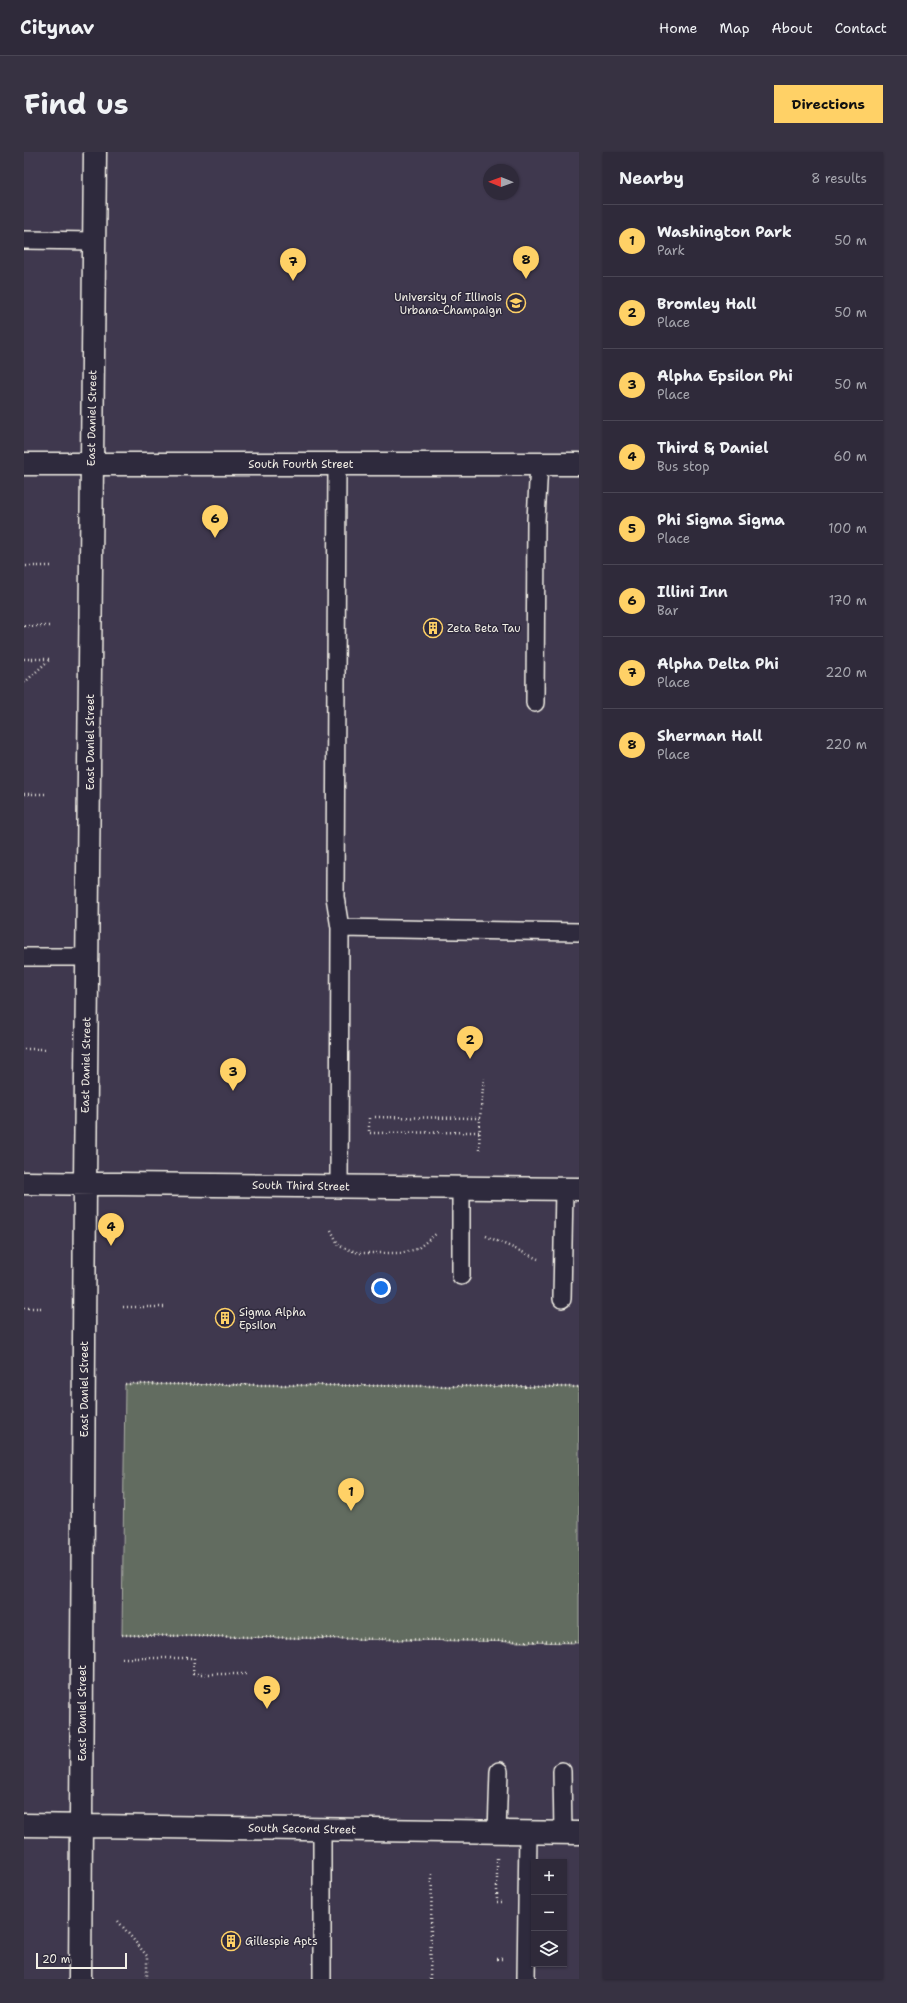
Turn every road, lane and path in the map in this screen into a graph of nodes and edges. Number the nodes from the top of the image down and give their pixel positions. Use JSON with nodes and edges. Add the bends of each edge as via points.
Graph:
{"nodes":[{"id":1,"x":95,"y":152,"type":"edge"},
{"id":2,"x":24,"y":240,"type":"edge"},
{"id":3,"x":94,"y":241,"type":"junction"},
{"id":4,"x":91,"y":463,"type":"junction"},
{"id":5,"x":24,"y":464,"type":"edge"},
{"id":6,"x":337,"y":464,"type":"junction"},
{"id":7,"x":539,"y":464,"type":"junction"},
{"id":8,"x":579,"y":464,"type":"edge"},
{"id":9,"x":26,"y":566,"type":"dead end"},
{"id":10,"x":51,"y":566,"type":"dead end"},
{"id":11,"x":24,"y":626,"type":"edge"},
{"id":12,"x":51,"y":626,"type":"dead end"},
{"id":13,"x":24,"y":659,"type":"edge"},
{"id":14,"x":24,"y":683,"type":"edge"},
{"id":15,"x":535,"y":703,"type":"dead end"},
{"id":16,"x":24,"y":794,"type":"edge"},
{"id":17,"x":48,"y":794,"type":"dead end"},
{"id":18,"x":340,"y":928,"type":"junction"},
{"id":19,"x":579,"y":932,"type":"edge"},
{"id":20,"x":24,"y":957,"type":"edge"},
{"id":21,"x":88,"y":957,"type":"junction"},
{"id":22,"x":24,"y":1049,"type":"edge"},
{"id":23,"x":45,"y":1049,"type":"dead end"},
{"id":24,"x":484,"y":1078,"type":"dead end"},
{"id":25,"x":480,"y":1118,"type":"junction"},
{"id":26,"x":479,"y":1132,"type":"junction"},
{"id":27,"x":479,"y":1150,"type":"dead end"},
{"id":28,"x":24,"y":1183,"type":"edge"},
{"id":29,"x":85,"y":1183,"type":"junction"},
{"id":30,"x":339,"y":1186,"type":"junction"},
{"id":31,"x":461,"y":1188,"type":"junction"},
{"id":32,"x":572,"y":1189,"type":"edge"},
{"id":33,"x":331,"y":1230,"type":"dead end"},
{"id":34,"x":439,"y":1231,"type":"dead end"},
{"id":35,"x":483,"y":1235,"type":"dead end"},
{"id":36,"x":544,"y":1262,"type":"dead end"},
{"id":37,"x":461,"y":1276,"type":"dead end"},
{"id":38,"x":562,"y":1299,"type":"dead end"},
{"id":39,"x":123,"y":1307,"type":"dead end"},
{"id":40,"x":165,"y":1307,"type":"dead end"},
{"id":41,"x":24,"y":1308,"type":"edge"},
{"id":42,"x":43,"y":1308,"type":"dead end"},
{"id":43,"x":125,"y":1384,"type":"dead end"},
{"id":44,"x":579,"y":1387,"type":"edge"},
{"id":45,"x":122,"y":1635,"type":"dead end"},
{"id":46,"x":579,"y":1642,"type":"edge"},
{"id":47,"x":122,"y":1658,"type":"dead end"},
{"id":48,"x":247,"y":1674,"type":"dead end"},
{"id":49,"x":499,"y":1771,"type":"dead end"},
{"id":50,"x":562,"y":1771,"type":"dead end"},
{"id":51,"x":24,"y":1825,"type":"edge"},
{"id":52,"x":81,"y":1825,"type":"junction"},
{"id":53,"x":322,"y":1830,"type":"junction"},
{"id":54,"x":497,"y":1832,"type":"junction"},
{"id":55,"x":528,"y":1833,"type":"junction"},
{"id":56,"x":571,"y":1833,"type":"edge"},
{"id":57,"x":432,"y":1874,"type":"dead end"},
{"id":58,"x":118,"y":1921,"type":"dead end"},
{"id":59,"x":80,"y":1979,"type":"edge"},
{"id":60,"x":147,"y":1979,"type":"edge"},
{"id":61,"x":322,"y":1979,"type":"edge"},
{"id":62,"x":430,"y":1979,"type":"edge"},
{"id":63,"x":526,"y":1979,"type":"edge"}],
"edges":[{"from":1,"to":3,"type":"street","name":"East Daniel Street"},
{"from":2,"to":3,"type":"lane"},
{"from":3,"to":4,"type":"street","name":"East Daniel Street"},
{"from":4,"to":5,"type":"street","name":"South Fourth Street"},
{"from":4,"to":6,"type":"street","name":"South Fourth Street"},
{"from":4,"to":21,"type":"street","name":"East Daniel Street"},
{"from":6,"to":7,"type":"street","name":"South Fourth Street"},
{"from":6,"to":18,"type":"lane","via":[[335,897]]},
{"from":7,"to":8,"type":"street","name":"South Fourth Street"},
{"from":7,"to":15,"type":"lane","via":[[536,520]]},
{"from":9,"to":10,"type":"path"},
{"from":11,"to":12,"type":"path"},
{"from":13,"to":14,"type":"path","via":[[50,659]]},
{"from":16,"to":17,"type":"path"},
{"from":18,"to":19,"type":"lane"},
{"from":18,"to":30,"type":"lane"},
{"from":20,"to":21,"type":"lane"},
{"from":21,"to":29,"type":"street","name":"East Daniel Street"},
{"from":22,"to":23,"type":"path"},
{"from":24,"to":25,"type":"path"},
{"from":25,"to":26,"type":"path"},
{"from":25,"to":26,"type":"path","via":[[369,1117],[369,1133]]},
{"from":26,"to":27,"type":"path"},
{"from":28,"to":29,"type":"street","name":"South Third Street"},
{"from":29,"to":30,"type":"street","name":"South Third Street"},
{"from":29,"to":52,"type":"street","name":"East Daniel Street"},
{"from":30,"to":31,"type":"street","name":"South Third Street"},
{"from":31,"to":32,"type":"street","name":"South Third Street"},
{"from":31,"to":37,"type":"lane"},
{"from":32,"to":38,"type":"lane"},
{"from":33,"to":34,"type":"path","via":[[339,1246],[359,1253],[401,1253],[417,1249]]},
{"from":35,"to":36,"type":"path"},
{"from":39,"to":40,"type":"path"},
{"from":41,"to":42,"type":"path"},
{"from":43,"to":44,"type":"path"},
{"from":45,"to":46,"type":"path"},
{"from":47,"to":48,"type":"path","via":[[194,1658],[193,1674]]},
{"from":49,"to":54,"type":"lane"},
{"from":50,"to":56,"type":"lane"},
{"from":51,"to":52,"type":"street","name":"South Second Street"},
{"from":52,"to":53,"type":"street","name":"South Second Street"},
{"from":52,"to":59,"type":"street","name":"East Daniel Street"},
{"from":53,"to":54,"type":"street","name":"South Second Street"},
{"from":53,"to":61,"type":"lane"},
{"from":54,"to":55,"type":"street","name":"South Second Street"},
{"from":55,"to":56,"type":"street","name":"South Second Street"},
{"from":55,"to":63,"type":"lane"},
{"from":57,"to":62,"type":"path"},
{"from":58,"to":60,"type":"path","via":[[147,1956]]}]}
